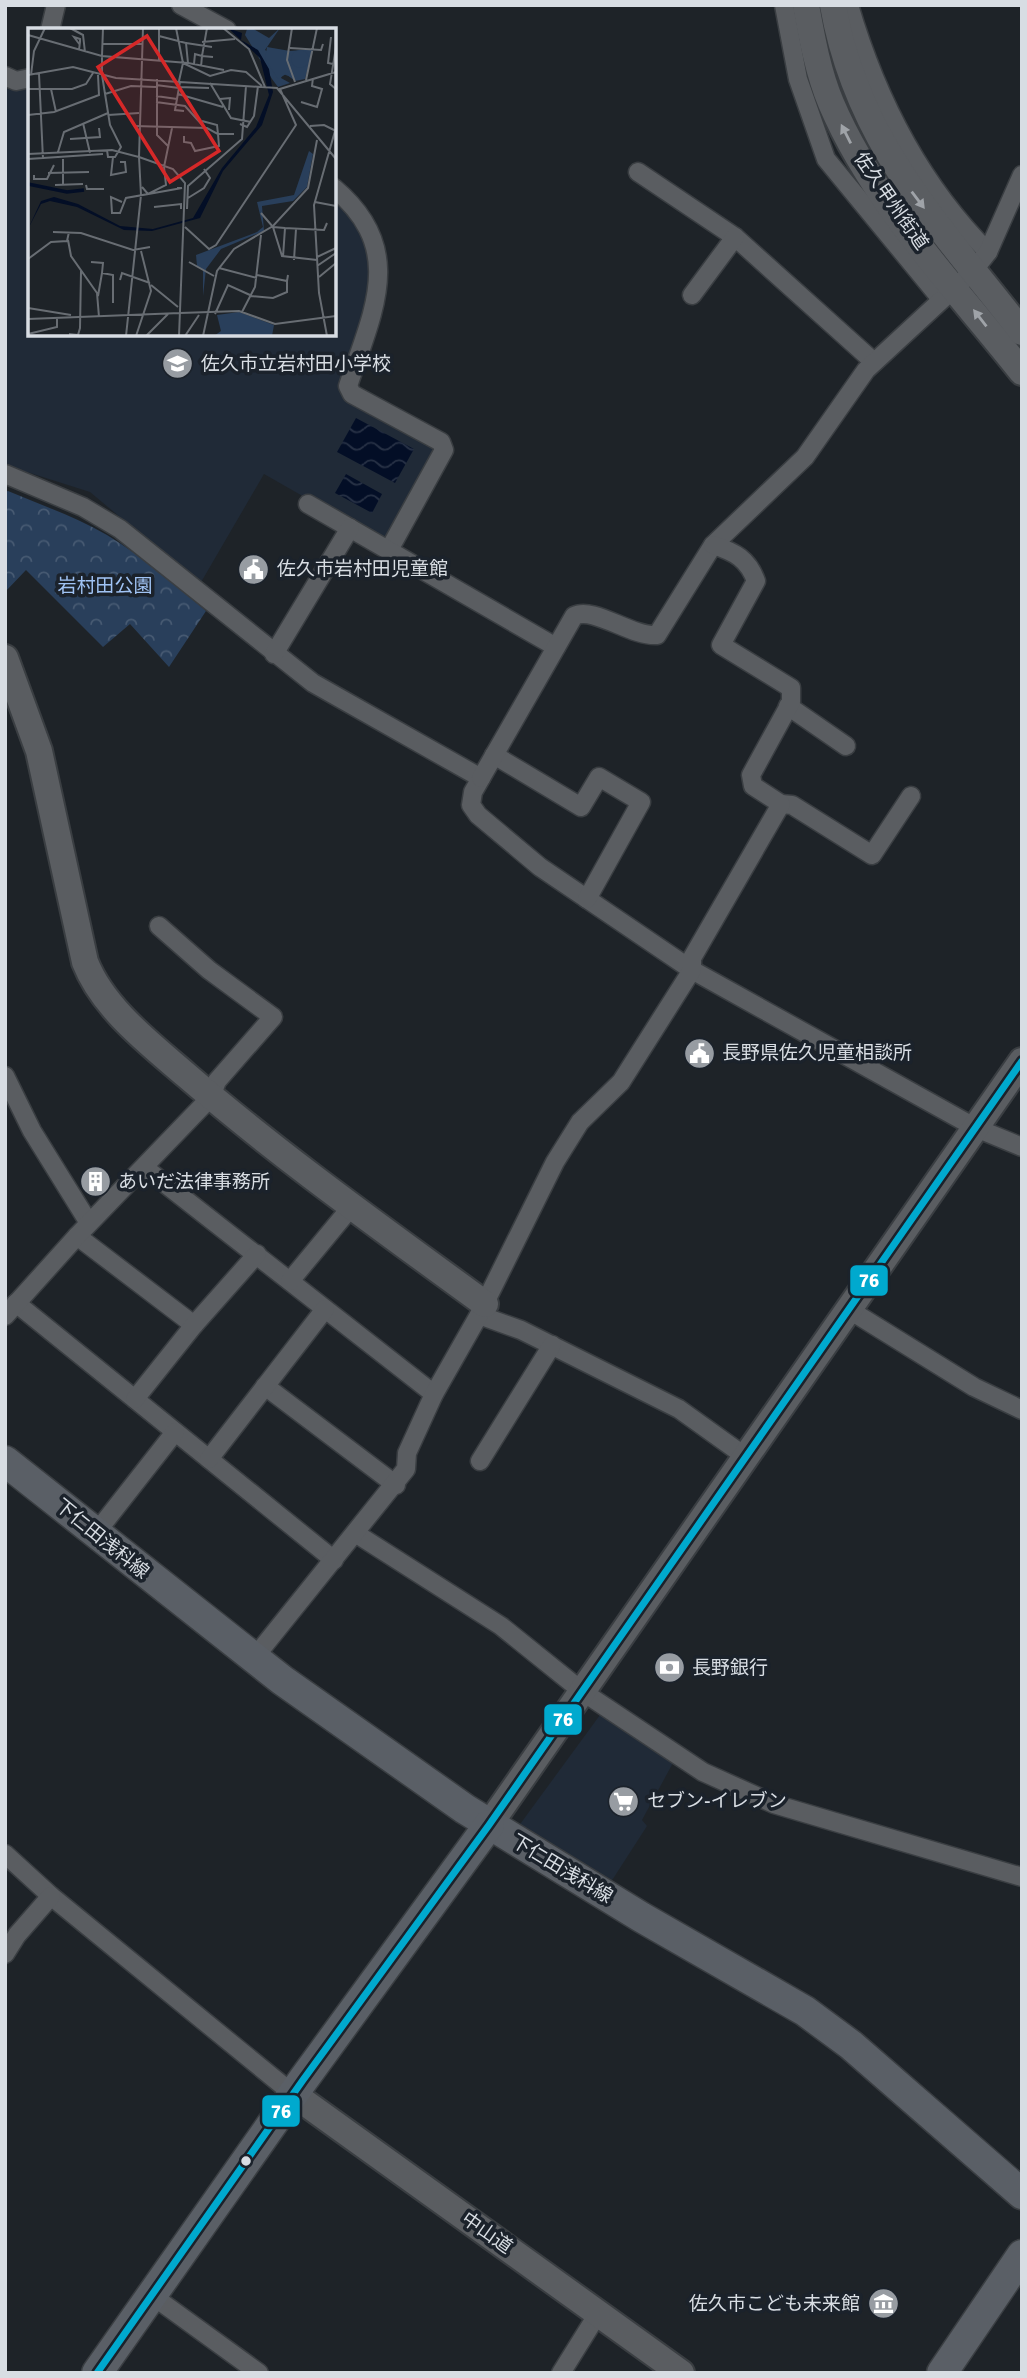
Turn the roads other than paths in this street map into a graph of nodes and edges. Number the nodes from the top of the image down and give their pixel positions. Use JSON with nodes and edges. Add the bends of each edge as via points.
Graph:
{"nodes":[{"id":1,"x":56,"y":5,"type":"edge"},
{"id":2,"x":181,"y":5,"type":"edge"},
{"id":3,"x":785,"y":5,"type":"edge"},
{"id":4,"x":806,"y":5,"type":"edge"},
{"id":5,"x":833,"y":5,"type":"edge"},
{"id":6,"x":849,"y":5,"type":"edge"},
{"id":7,"x":50,"y":28,"type":"edge"},
{"id":8,"x":224,"y":28,"type":"edge"},
{"id":9,"x":5,"y":76,"type":"edge"},
{"id":10,"x":28,"y":78,"type":"edge"},
{"id":11,"x":638,"y":172,"type":"dead end"},
{"id":12,"x":1022,"y":175,"type":"edge"},
{"id":13,"x":336,"y":190,"type":"edge"},
{"id":14,"x":735,"y":237,"type":"junction"},
{"id":15,"x":964,"y":277,"type":"junction"},
{"id":16,"x":692,"y":295,"type":"dead end"},
{"id":17,"x":1022,"y":332,"type":"edge"},
{"id":18,"x":874,"y":362,"type":"junction"},
{"id":19,"x":1022,"y":372,"type":"edge"},
{"id":20,"x":5,"y":474,"type":"edge"},
{"id":21,"x":308,"y":504,"type":"dead end"},
{"id":22,"x":350,"y":528,"type":"junction"},
{"id":23,"x":713,"y":545,"type":"junction"},
{"id":24,"x":389,"y":550,"type":"junction"},
{"id":25,"x":556,"y":647,"type":"junction"},
{"id":26,"x":274,"y":654,"type":"junction"},
{"id":27,"x":5,"y":658,"type":"edge"},
{"id":28,"x":788,"y":706,"type":"junction"},
{"id":29,"x":846,"y":746,"type":"dead end"},
{"id":30,"x":494,"y":755,"type":"junction"},
{"id":31,"x":481,"y":778,"type":"junction"},
{"id":32,"x":911,"y":796,"type":"dead end"},
{"id":33,"x":781,"y":804,"type":"junction"},
{"id":34,"x":587,"y":899,"type":"junction"},
{"id":35,"x":159,"y":926,"type":"dead end"},
{"id":36,"x":692,"y":970,"type":"junction"},
{"id":37,"x":1022,"y":1061,"type":"edge"},
{"id":38,"x":7,"y":1083,"type":"edge"},
{"id":39,"x":211,"y":1097,"type":"junction"},
{"id":40,"x":976,"y":1128,"type":"junction"},
{"id":41,"x":1022,"y":1147,"type":"edge"},
{"id":42,"x":145,"y":1168,"type":"junction"},
{"id":43,"x":352,"y":1206,"type":"junction"},
{"id":44,"x":83,"y":1229,"type":"junction"},
{"id":45,"x":257,"y":1254,"type":"junction"},
{"id":46,"x":290,"y":1281,"type":"junction"},
{"id":47,"x":10,"y":1309,"type":"edge"},
{"id":48,"x":326,"y":1309,"type":"junction"},
{"id":49,"x":482,"y":1309,"type":"junction"},
{"id":50,"x":848,"y":1310,"type":"junction"},
{"id":51,"x":194,"y":1325,"type":"junction"},
{"id":52,"x":552,"y":1345,"type":"junction"},
{"id":53,"x":265,"y":1386,"type":"junction"},
{"id":54,"x":434,"y":1394,"type":"junction"},
{"id":55,"x":135,"y":1399,"type":"junction"},
{"id":56,"x":1022,"y":1410,"type":"edge"},
{"id":57,"x":175,"y":1432,"type":"junction"},
{"id":58,"x":746,"y":1457,"type":"junction"},
{"id":59,"x":209,"y":1459,"type":"junction"},
{"id":60,"x":5,"y":1461,"type":"edge"},
{"id":61,"x":480,"y":1461,"type":"dead end"},
{"id":62,"x":396,"y":1485,"type":"junction"},
{"id":63,"x":355,"y":1533,"type":"junction"},
{"id":64,"x":95,"y":1534,"type":"junction"},
{"id":65,"x":334,"y":1560,"type":"junction"},
{"id":66,"x":254,"y":1658,"type":"junction"},
{"id":67,"x":583,"y":1692,"type":"junction"},
{"id":68,"x":489,"y":1825,"type":"junction"},
{"id":69,"x":5,"y":1854,"type":"edge"},
{"id":70,"x":1022,"y":1877,"type":"edge"},
{"id":71,"x":51,"y":1896,"type":"junction"},
{"id":72,"x":5,"y":1954,"type":"edge"},
{"id":73,"x":293,"y":2094,"type":"junction"},
{"id":74,"x":1022,"y":2194,"type":"edge"},
{"id":75,"x":1022,"y":2255,"type":"edge"},
{"id":76,"x":150,"y":2294,"type":"junction"},
{"id":77,"x":599,"y":2312,"type":"junction"},
{"id":78,"x":97,"y":2373,"type":"edge"},
{"id":79,"x":259,"y":2373,"type":"edge"},
{"id":80,"x":561,"y":2373,"type":"edge"},
{"id":81,"x":681,"y":2373,"type":"edge"},
{"id":82,"x":942,"y":2373,"type":"edge"}],
"edges":[{"from":1,"to":7,"type":"street"},
{"from":2,"to":8,"type":"street"},
{"from":3,"to":15,"type":"street","via":[[798,79],[826,159]]},
{"from":15,"to":4,"type":"main road","name":"佐久甲州街道","one_way":true,"via":[[883,196],[859,159],[826,89]]},
{"from":5,"to":15,"type":"main road","name":"佐久甲州街道","one_way":true,"via":[[848,67],[878,140]]},
{"from":6,"to":15,"type":"street","via":[[877,85],[915,160],[970,233]]},
{"from":9,"to":10,"type":"street","via":[[16,81]]},
{"from":11,"to":14,"type":"street"},
{"from":12,"to":15,"type":"street"},
{"from":13,"to":24,"type":"street","via":[[372,235],[380,270],[373,311],[348,386],[352,394],[441,442],[444,450]]},
{"from":14,"to":16,"type":"street"},
{"from":14,"to":18,"type":"street"},
{"from":15,"to":17,"type":"main road","name":"佐久甲州街道"},
{"from":15,"to":18,"type":"street"},
{"from":19,"to":15,"type":"main road","name":"佐久甲州街道","one_way":true},
{"from":18,"to":23,"type":"street","via":[[806,457]]},
{"from":20,"to":26,"type":"street","via":[[83,507],[120,530]]},
{"from":21,"to":22,"type":"street"},
{"from":22,"to":24,"type":"street"},
{"from":22,"to":26,"type":"street"},
{"from":23,"to":25,"type":"street","via":[[657,635],[644,636],[581,612]]},
{"from":23,"to":28,"type":"street","via":[[736,552],[752,568],[756,581],[721,645],[791,688]]},
{"from":24,"to":25,"type":"street"},
{"from":25,"to":30,"type":"street"},
{"from":26,"to":31,"type":"street","via":[[313,683]]},
{"from":27,"to":39,"type":"main road","via":[[39,751],[75,926],[91,977],[154,1047]]},
{"from":28,"to":29,"type":"street"},
{"from":28,"to":33,"type":"street","via":[[751,775],[753,786]]},
{"from":30,"to":31,"type":"street"},
{"from":30,"to":34,"type":"street","via":[[581,807],[599,777],[641,802]]},
{"from":31,"to":34,"type":"street","via":[[471,805],[478,815]]},
{"from":32,"to":33,"type":"street","via":[[872,855],[792,805]]},
{"from":33,"to":36,"type":"street","via":[[692,958]]},
{"from":34,"to":36,"type":"street"},
{"from":35,"to":39,"type":"street","via":[[273,1017],[217,1082]]},
{"from":36,"to":40,"type":"street"},
{"from":36,"to":49,"type":"street","via":[[621,1082],[580,1122],[555,1162]]},
{"from":37,"to":40,"type":"main road"},
{"from":38,"to":44,"type":"street"},
{"from":39,"to":42,"type":"street"},
{"from":39,"to":43,"type":"main road"},
{"from":40,"to":41,"type":"street"},
{"from":40,"to":50,"type":"main road"},
{"from":42,"to":44,"type":"street"},
{"from":42,"to":45,"type":"street"},
{"from":43,"to":46,"type":"street"},
{"from":43,"to":49,"type":"main road"},
{"from":44,"to":47,"type":"street"},
{"from":44,"to":51,"type":"street"},
{"from":45,"to":46,"type":"street"},
{"from":45,"to":51,"type":"street"},
{"from":46,"to":48,"type":"street"},
{"from":47,"to":55,"type":"street"},
{"from":48,"to":53,"type":"street"},
{"from":48,"to":54,"type":"street"},
{"from":49,"to":52,"type":"street"},
{"from":49,"to":54,"type":"street"},
{"from":50,"to":56,"type":"street","via":[[974,1387]]},
{"from":50,"to":58,"type":"main road"},
{"from":51,"to":55,"type":"street"},
{"from":52,"to":58,"type":"street","via":[[679,1409]]},
{"from":52,"to":61,"type":"street"},
{"from":53,"to":59,"type":"street"},
{"from":53,"to":62,"type":"street"},
{"from":54,"to":62,"type":"street"},
{"from":55,"to":57,"type":"street"},
{"from":57,"to":59,"type":"street"},
{"from":57,"to":64,"type":"street"},
{"from":58,"to":67,"type":"main road"},
{"from":59,"to":65,"type":"street"},
{"from":60,"to":64,"type":"main road","name":"下仁田浅科線"},
{"from":62,"to":63,"type":"street"},
{"from":63,"to":65,"type":"street"},
{"from":63,"to":67,"type":"street","via":[[501,1626]]},
{"from":64,"to":66,"type":"main road","name":"下仁田浅科線"},
{"from":65,"to":66,"type":"street"},
{"from":66,"to":68,"type":"main road","name":"下仁田浅科線"},
{"from":67,"to":68,"type":"main road"},
{"from":67,"to":70,"type":"street","via":[[703,1772],[774,1804]]},
{"from":68,"to":73,"type":"main road"},
{"from":68,"to":74,"type":"main road","name":"下仁田浅科線","via":[[805,2011],[866,2056]]},
{"from":69,"to":71,"type":"street"},
{"from":71,"to":72,"type":"street"},
{"from":71,"to":73,"type":"street"},
{"from":73,"to":76,"type":"main road"},
{"from":73,"to":77,"type":"main road","name":"中山道"},
{"from":75,"to":82,"type":"main road"},
{"from":76,"to":78,"type":"main road"},
{"from":76,"to":79,"type":"street"},
{"from":77,"to":80,"type":"street"},
{"from":77,"to":81,"type":"main road","name":"中山道"}]}
